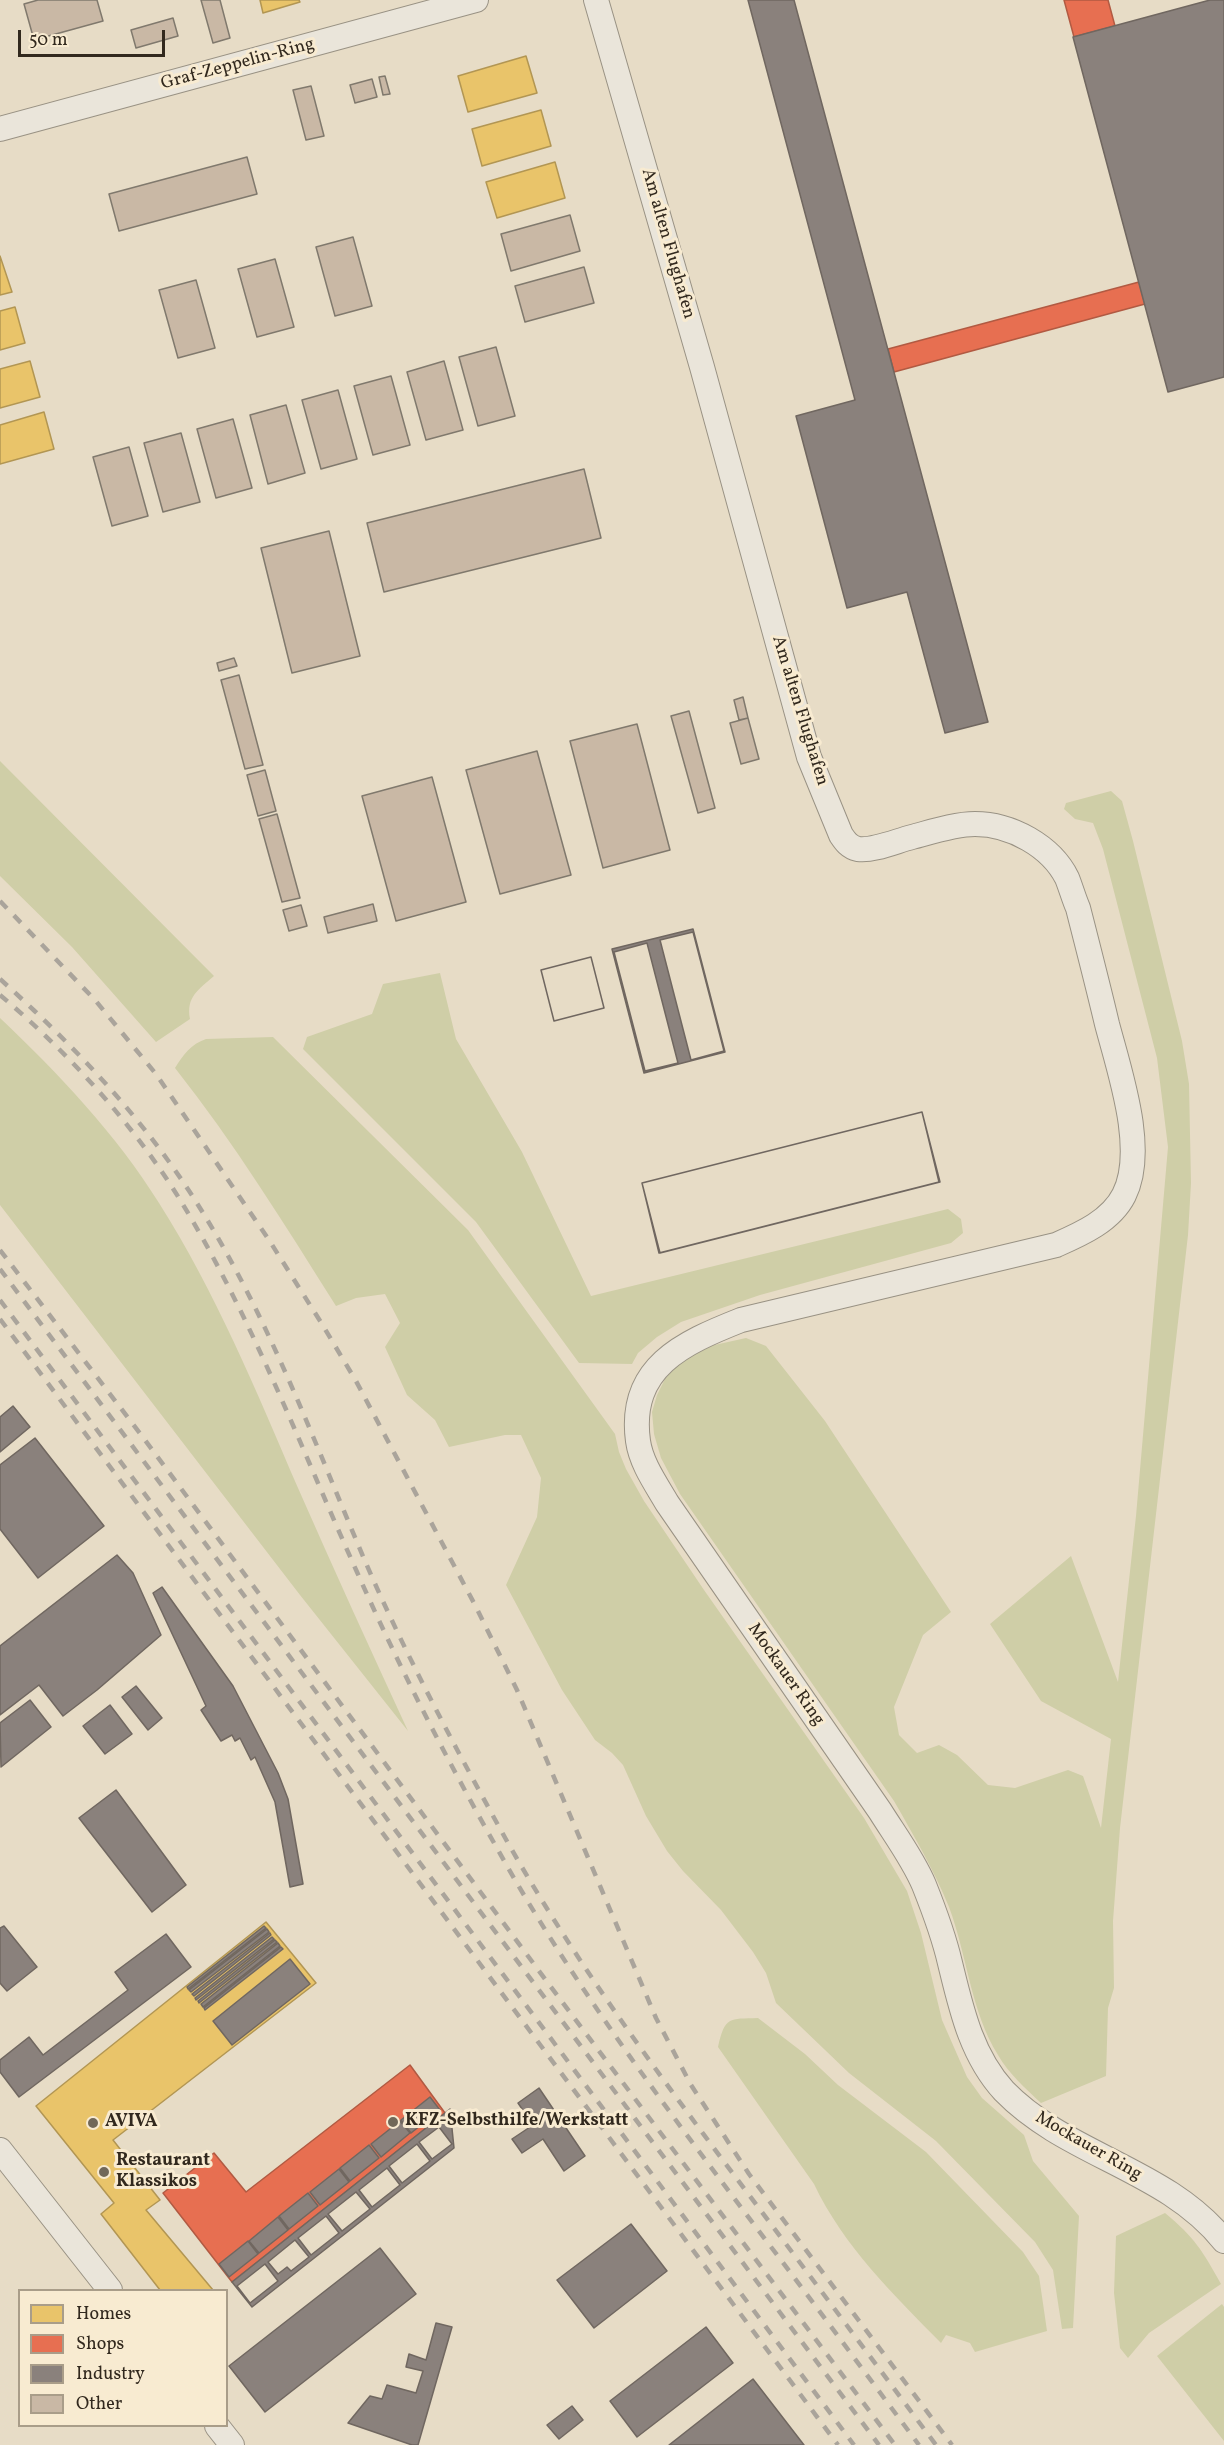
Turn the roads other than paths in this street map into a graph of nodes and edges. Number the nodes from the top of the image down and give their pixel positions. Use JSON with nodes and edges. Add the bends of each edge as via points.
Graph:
{"nodes":[{"id":1,"x":476,"y":0,"type":"edge"},
{"id":2,"x":596,"y":0,"type":"edge"},
{"id":3,"x":0,"y":129,"type":"edge"},
{"id":4,"x":1008,"y":1257,"type":"joint"},
{"id":5,"x":0,"y":2150,"type":"edge"},
{"id":6,"x":1221,"y":2227,"type":"edge"},
{"id":7,"x":109,"y":2289,"type":"edge"},
{"id":8,"x":218,"y":2427,"type":"edge"},
{"id":9,"x":232,"y":2445,"type":"edge"}],
"edges":[{"from":1,"to":3,"type":"street","name":"Graf-Zeppelin-Ring"},
{"from":2,"to":4,"type":"street","name":"Am alten Flughafen","via":[[809,757],[840,835],[857,849],[974,824],[1001,827],[1048,853],[1066,877],[1078,909],[1128,1106],[1131,1171],[1124,1196],[1090,1230],[1056,1245]]},
{"from":4,"to":6,"type":"street","name":"Mockauer Ring","via":[[741,1320],[699,1336],[671,1353],[651,1375],[637,1412],[638,1442],[646,1466],[667,1503],[911,1861],[927,1894],[968,2029],[984,2064],[1030,2115],[1171,2194]]},
{"from":5,"to":7,"type":"street"},
{"from":8,"to":9,"type":"street"}]}
